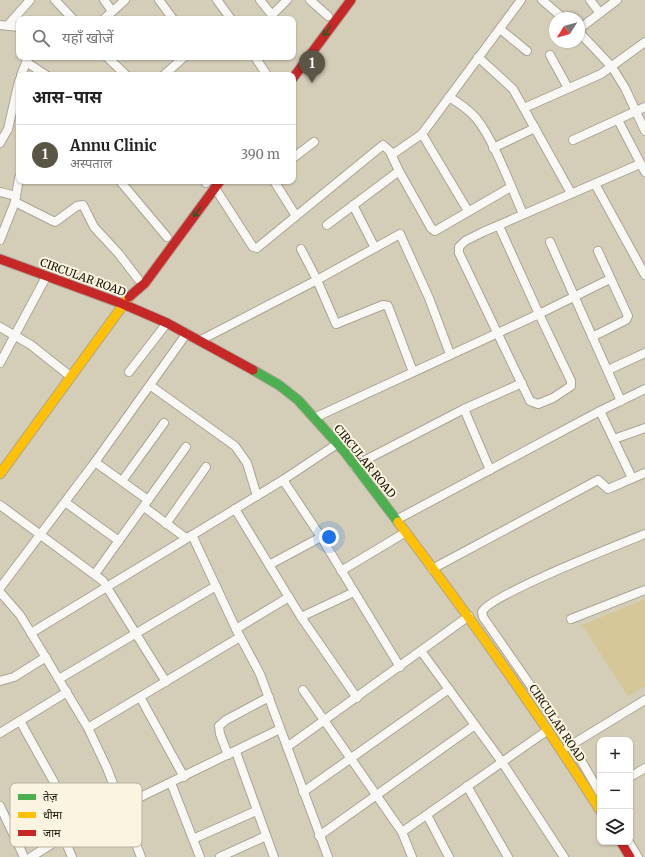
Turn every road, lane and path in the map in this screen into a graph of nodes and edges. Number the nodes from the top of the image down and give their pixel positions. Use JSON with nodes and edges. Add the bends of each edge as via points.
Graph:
{"nodes":[{"id":1,"x":30,"y":0,"type":"edge"},
{"id":2,"x":55,"y":0,"type":"edge"},
{"id":3,"x":104,"y":0,"type":"edge"},
{"id":4,"x":125,"y":0,"type":"edge"},
{"id":5,"x":159,"y":0,"type":"edge"},
{"id":6,"x":217,"y":0,"type":"edge"},
{"id":7,"x":260,"y":0,"type":"edge"},
{"id":8,"x":287,"y":0,"type":"edge"},
{"id":9,"x":310,"y":0,"type":"edge"},
{"id":10,"x":340,"y":0,"type":"edge"},
{"id":11,"x":351,"y":0,"type":"edge"},
{"id":12,"x":520,"y":0,"type":"edge"},
{"id":13,"x":542,"y":0,"type":"edge"},
{"id":14,"x":590,"y":0,"type":"edge"},
{"id":15,"x":617,"y":0,"type":"edge"},
{"id":16,"x":112,"y":11,"type":"junction"},
{"id":17,"x":556,"y":12,"type":"edge"},
{"id":18,"x":600,"y":13,"type":"junction"},
{"id":19,"x":70,"y":16,"type":"edge"},
{"id":20,"x":107,"y":16,"type":"edge"},
{"id":21,"x":171,"y":16,"type":"edge"},
{"id":22,"x":229,"y":16,"type":"edge"},
{"id":23,"x":328,"y":16,"type":"junction"},
{"id":24,"x":585,"y":25,"type":"edge"},
{"id":25,"x":2,"y":26,"type":"edge"},
{"id":26,"x":16,"y":27,"type":"edge"},
{"id":27,"x":500,"y":29,"type":"junction"},
{"id":28,"x":585,"y":37,"type":"edge"},
{"id":29,"x":645,"y":42,"type":"edge"},
{"id":30,"x":527,"y":50,"type":"dead end"},
{"id":31,"x":550,"y":55,"type":"dead end"},
{"id":32,"x":478,"y":58,"type":"junction"},
{"id":33,"x":27,"y":60,"type":"edge"},
{"id":34,"x":28,"y":60,"type":"edge"},
{"id":35,"x":110,"y":60,"type":"edge"},
{"id":36,"x":181,"y":60,"type":"edge"},
{"id":37,"x":257,"y":60,"type":"edge"},
{"id":38,"x":612,"y":67,"type":"junction"},
{"id":39,"x":22,"y":72,"type":"edge"},
{"id":40,"x":42,"y":72,"type":"edge"},
{"id":41,"x":123,"y":72,"type":"edge"},
{"id":42,"x":167,"y":72,"type":"edge"},
{"id":43,"x":265,"y":72,"type":"edge"},
{"id":44,"x":288,"y":72,"type":"edge"},
{"id":45,"x":296,"y":74,"type":"edge"},
{"id":46,"x":568,"y":88,"type":"junction"},
{"id":47,"x":450,"y":97,"type":"junction"},
{"id":48,"x":645,"y":106,"type":"edge"},
{"id":49,"x":16,"y":108,"type":"edge"},
{"id":50,"x":524,"y":108,"type":"junction"},
{"id":51,"x":636,"y":112,"type":"junction"},
{"id":52,"x":618,"y":120,"type":"junction"},
{"id":53,"x":535,"y":128,"type":"junction"},
{"id":54,"x":645,"y":131,"type":"edge"},
{"id":55,"x":422,"y":134,"type":"junction"},
{"id":56,"x":573,"y":140,"type":"dead end"},
{"id":57,"x":314,"y":142,"type":"dead end"},
{"id":58,"x":0,"y":143,"type":"edge"},
{"id":59,"x":493,"y":148,"type":"junction"},
{"id":60,"x":391,"y":154,"type":"junction"},
{"id":61,"x":296,"y":156,"type":"edge"},
{"id":62,"x":640,"y":164,"type":"junction"},
{"id":63,"x":399,"y":171,"type":"junction"},
{"id":64,"x":645,"y":172,"type":"edge"},
{"id":65,"x":18,"y":184,"type":"edge"},
{"id":66,"x":123,"y":184,"type":"edge"},
{"id":67,"x":276,"y":184,"type":"edge"},
{"id":68,"x":595,"y":184,"type":"junction"},
{"id":69,"x":218,"y":185,"type":"edge"},
{"id":70,"x":204,"y":186,"type":"edge"},
{"id":71,"x":511,"y":186,"type":"junction"},
{"id":72,"x":0,"y":192,"type":"edge"},
{"id":73,"x":571,"y":193,"type":"junction"},
{"id":74,"x":15,"y":199,"type":"junction"},
{"id":75,"x":353,"y":205,"type":"junction"},
{"id":76,"x":468,"y":211,"type":"junction"},
{"id":77,"x":523,"y":214,"type":"junction"},
{"id":78,"x":296,"y":216,"type":"junction"},
{"id":79,"x":180,"y":219,"type":"dead end"},
{"id":80,"x":327,"y":225,"type":"dead end"},
{"id":81,"x":499,"y":226,"type":"junction"},
{"id":82,"x":169,"y":234,"type":"joint"},
{"id":83,"x":0,"y":240,"type":"edge"},
{"id":84,"x":550,"y":242,"type":"dead end"},
{"id":85,"x":375,"y":248,"type":"junction"},
{"id":86,"x":302,"y":249,"type":"dead end"},
{"id":87,"x":598,"y":251,"type":"dead end"},
{"id":88,"x":0,"y":259,"type":"edge"},
{"id":89,"x":645,"y":275,"type":"edge"},
{"id":90,"x":46,"y":277,"type":"junction"},
{"id":91,"x":610,"y":278,"type":"junction"},
{"id":92,"x":138,"y":279,"type":"junction"},
{"id":93,"x":317,"y":280,"type":"junction"},
{"id":94,"x":134,"y":291,"type":"junction"},
{"id":95,"x":575,"y":297,"type":"junction"},
{"id":96,"x":123,"y":304,"type":"junction"},
{"id":97,"x":539,"y":314,"type":"junction"},
{"id":98,"x":167,"y":323,"type":"junction"},
{"id":99,"x":0,"y":327,"type":"edge"},
{"id":100,"x":497,"y":332,"type":"junction"},
{"id":101,"x":187,"y":333,"type":"junction"},
{"id":102,"x":16,"y":335,"type":"junction"},
{"id":103,"x":592,"y":337,"type":"junction"},
{"id":104,"x":201,"y":340,"type":"junction"},
{"id":105,"x":645,"y":353,"type":"edge"},
{"id":106,"x":450,"y":354,"type":"junction"},
{"id":107,"x":0,"y":363,"type":"edge"},
{"id":108,"x":608,"y":370,"type":"junction"},
{"id":109,"x":130,"y":372,"type":"dead end"},
{"id":110,"x":413,"y":372,"type":"junction"},
{"id":111,"x":70,"y":376,"type":"junction"},
{"id":112,"x":522,"y":383,"type":"junction"},
{"id":113,"x":151,"y":386,"type":"junction"},
{"id":114,"x":645,"y":389,"type":"edge"},
{"id":115,"x":621,"y":401,"type":"junction"},
{"id":116,"x":464,"y":409,"type":"junction"},
{"id":117,"x":600,"y":411,"type":"junction"},
{"id":118,"x":314,"y":418,"type":"junction"},
{"id":119,"x":164,"y":423,"type":"dead end"},
{"id":120,"x":645,"y":428,"type":"edge"},
{"id":121,"x":614,"y":439,"type":"junction"},
{"id":122,"x":337,"y":444,"type":"junction"},
{"id":123,"x":186,"y":447,"type":"dead end"},
{"id":124,"x":95,"y":462,"type":"junction"},
{"id":125,"x":354,"y":466,"type":"junction"},
{"id":126,"x":206,"y":467,"type":"dead end"},
{"id":127,"x":490,"y":470,"type":"junction"},
{"id":128,"x":645,"y":473,"type":"edge"},
{"id":129,"x":0,"y":474,"type":"edge"},
{"id":130,"x":632,"y":478,"type":"junction"},
{"id":131,"x":283,"y":480,"type":"junction"},
{"id":132,"x":122,"y":481,"type":"junction"},
{"id":133,"x":257,"y":496,"type":"junction"},
{"id":134,"x":65,"y":502,"type":"junction"},
{"id":135,"x":146,"y":504,"type":"junction"},
{"id":136,"x":0,"y":505,"type":"edge"},
{"id":137,"x":235,"y":509,"type":"junction"},
{"id":138,"x":396,"y":520,"type":"junction"},
{"id":139,"x":166,"y":524,"type":"junction"},
{"id":140,"x":406,"y":532,"type":"junction"},
{"id":141,"x":645,"y":534,"type":"edge"},
{"id":142,"x":41,"y":535,"type":"junction"},
{"id":143,"x":189,"y":536,"type":"junction"},
{"id":144,"x":321,"y":537,"type":"junction"},
{"id":145,"x":119,"y":541,"type":"junction"},
{"id":146,"x":269,"y":565,"type":"junction"},
{"id":147,"x":432,"y":569,"type":"junction"},
{"id":148,"x":341,"y":571,"type":"junction"},
{"id":149,"x":95,"y":574,"type":"junction"},
{"id":150,"x":108,"y":586,"type":"junction"},
{"id":151,"x":216,"y":586,"type":"junction"},
{"id":152,"x":0,"y":588,"type":"edge"},
{"id":153,"x":645,"y":590,"type":"edge"},
{"id":154,"x":0,"y":592,"type":"edge"},
{"id":155,"x":354,"y":592,"type":"junction"},
{"id":156,"x":289,"y":597,"type":"junction"},
{"id":157,"x":468,"y":616,"type":"junction"},
{"id":158,"x":301,"y":617,"type":"junction"},
{"id":159,"x":571,"y":619,"type":"dead end"},
{"id":160,"x":236,"y":628,"type":"junction"},
{"id":161,"x":32,"y":633,"type":"junction"},
{"id":162,"x":136,"y":634,"type":"junction"},
{"id":163,"x":240,"y":637,"type":"junction"},
{"id":164,"x":421,"y":651,"type":"junction"},
{"id":165,"x":46,"y":656,"type":"junction"},
{"id":166,"x":400,"y":667,"type":"junction"},
{"id":167,"x":59,"y":679,"type":"junction"},
{"id":168,"x":0,"y":681,"type":"edge"},
{"id":169,"x":166,"y":682,"type":"junction"},
{"id":170,"x":449,"y":689,"type":"junction"},
{"id":171,"x":303,"y":690,"type":"dead end"},
{"id":172,"x":67,"y":692,"type":"junction"},
{"id":173,"x":140,"y":697,"type":"junction"},
{"id":174,"x":269,"y":697,"type":"junction"},
{"id":175,"x":357,"y":698,"type":"junction"},
{"id":176,"x":645,"y":700,"type":"edge"},
{"id":177,"x":325,"y":720,"type":"junction"},
{"id":178,"x":20,"y":721,"type":"junction"},
{"id":179,"x":475,"y":725,"type":"junction"},
{"id":180,"x":88,"y":728,"type":"junction"},
{"id":181,"x":280,"y":729,"type":"junction"},
{"id":182,"x":548,"y":730,"type":"junction"},
{"id":183,"x":0,"y":733,"type":"edge"},
{"id":184,"x":572,"y":745,"type":"junction"},
{"id":185,"x":287,"y":746,"type":"junction"},
{"id":186,"x":562,"y":751,"type":"junction"},
{"id":187,"x":232,"y":753,"type":"junction"},
{"id":188,"x":351,"y":758,"type":"junction"},
{"id":189,"x":502,"y":762,"type":"junction"},
{"id":190,"x":645,"y":768,"type":"edge"},
{"id":191,"x":633,"y":775,"type":"edge"},
{"id":192,"x":184,"y":777,"type":"junction"},
{"id":193,"x":55,"y":783,"type":"edge"},
{"id":194,"x":113,"y":783,"type":"edge"},
{"id":195,"x":171,"y":783,"type":"junction"},
{"id":196,"x":467,"y":786,"type":"junction"},
{"id":197,"x":597,"y":788,"type":"edge"},
{"id":198,"x":303,"y":792,"type":"junction"},
{"id":199,"x":377,"y":794,"type":"junction"},
{"id":200,"x":142,"y":796,"type":"edge"},
{"id":201,"x":0,"y":806,"type":"edge"},
{"id":202,"x":599,"y":809,"type":"edge"},
{"id":203,"x":256,"y":811,"type":"junction"},
{"id":204,"x":426,"y":815,"type":"junction"},
{"id":205,"x":10,"y":827,"type":"edge"},
{"id":206,"x":402,"y":832,"type":"junction"},
{"id":207,"x":266,"y":836,"type":"junction"},
{"id":208,"x":319,"y":836,"type":"junction"},
{"id":209,"x":193,"y":839,"type":"junction"},
{"id":210,"x":623,"y":845,"type":"edge"},
{"id":211,"x":631,"y":845,"type":"edge"},
{"id":212,"x":19,"y":847,"type":"edge"},
{"id":213,"x":46,"y":847,"type":"edge"},
{"id":214,"x":68,"y":847,"type":"edge"},
{"id":215,"x":137,"y":847,"type":"edge"},
{"id":216,"x":24,"y":857,"type":"edge"},
{"id":217,"x":31,"y":857,"type":"edge"},
{"id":218,"x":72,"y":857,"type":"edge"},
{"id":219,"x":141,"y":857,"type":"edge"},
{"id":220,"x":200,"y":857,"type":"edge"},
{"id":221,"x":220,"y":857,"type":"edge"},
{"id":222,"x":274,"y":857,"type":"edge"},
{"id":223,"x":328,"y":857,"type":"edge"},
{"id":224,"x":412,"y":857,"type":"edge"},
{"id":225,"x":449,"y":857,"type":"edge"},
{"id":226,"x":508,"y":857,"type":"edge"},
{"id":227,"x":564,"y":857,"type":"edge"},
{"id":228,"x":630,"y":857,"type":"edge"},
{"id":229,"x":638,"y":857,"type":"edge"}],
"edges":[{"from":1,"to":25,"type":"street"},
{"from":2,"to":19,"type":"street"},
{"from":3,"to":16,"type":"street"},
{"from":4,"to":16,"type":"street"},
{"from":5,"to":21,"type":"street"},
{"from":6,"to":22,"type":"street"},
{"from":7,"to":8,"type":"street","via":[[273,15]]},
{"from":9,"to":23,"type":"street"},
{"from":10,"to":23,"type":"main road"},
{"from":11,"to":45,"type":"main road","one_way":true},
{"from":12,"to":27,"type":"street"},
{"from":13,"to":17,"type":"street"},
{"from":14,"to":18,"type":"street"},
{"from":15,"to":18,"type":"street"},
{"from":16,"to":20,"type":"street"},
{"from":18,"to":24,"type":"street"},
{"from":23,"to":44,"type":"main road"},
{"from":25,"to":26,"type":"street"},
{"from":27,"to":30,"type":"street"},
{"from":27,"to":32,"type":"street"},
{"from":28,"to":38,"type":"street"},
{"from":29,"to":38,"type":"street"},
{"from":31,"to":46,"type":"street"},
{"from":32,"to":47,"type":"street"},
{"from":32,"to":50,"type":"street","via":[[511,87]]},
{"from":33,"to":39,"type":"street"},
{"from":34,"to":40,"type":"street"},
{"from":35,"to":41,"type":"street"},
{"from":36,"to":42,"type":"street"},
{"from":37,"to":43,"type":"street"},
{"from":38,"to":46,"type":"street","via":[[590,80]]},
{"from":38,"to":51,"type":"street"},
{"from":46,"to":50,"type":"street"},
{"from":47,"to":55,"type":"street"},
{"from":47,"to":59,"type":"street","via":[[476,119]]},
{"from":48,"to":51,"type":"street"},
{"from":49,"to":58,"type":"street"},
{"from":50,"to":53,"type":"street"},
{"from":51,"to":52,"type":"street"},
{"from":51,"to":54,"type":"street"},
{"from":52,"to":56,"type":"street"},
{"from":52,"to":62,"type":"street"},
{"from":53,"to":59,"type":"street"},
{"from":53,"to":73,"type":"street"},
{"from":55,"to":60,"type":"street"},
{"from":55,"to":76,"type":"street"},
{"from":57,"to":61,"type":"street"},
{"from":59,"to":71,"type":"street"},
{"from":60,"to":63,"type":"street"},
{"from":60,"to":78,"type":"street","via":[[386,145],[383,145]]},
{"from":62,"to":64,"type":"street"},
{"from":62,"to":68,"type":"street"},
{"from":63,"to":75,"type":"street"},
{"from":63,"to":76,"type":"street","via":[[434,230],[438,231]]},
{"from":65,"to":74,"type":"street"},
{"from":66,"to":82,"type":"street"},
{"from":67,"to":78,"type":"street"},
{"from":68,"to":73,"type":"street"},
{"from":68,"to":89,"type":"street"},
{"from":69,"to":78,"type":"street","via":[[254,248]]},
{"from":69,"to":94,"type":"main road","one_way":true,"via":[[145,282]]},
{"from":70,"to":79,"type":"main road"},
{"from":71,"to":76,"type":"street"},
{"from":71,"to":77,"type":"street"},
{"from":72,"to":74,"type":"street"},
{"from":73,"to":77,"type":"street"},
{"from":74,"to":83,"type":"street"},
{"from":74,"to":92,"type":"street","via":[[55,222],[77,206],[83,205],[94,227]]},
{"from":75,"to":80,"type":"street"},
{"from":75,"to":85,"type":"street"},
{"from":77,"to":81,"type":"street"},
{"from":81,"to":97,"type":"street"},
{"from":81,"to":100,"type":"street","via":[[465,240],[459,250]]},
{"from":82,"to":92,"type":"main road"},
{"from":84,"to":95,"type":"street"},
{"from":85,"to":93,"type":"street"},
{"from":85,"to":106,"type":"street","via":[[398,234],[402,235]]},
{"from":86,"to":93,"type":"street"},
{"from":87,"to":91,"type":"street"},
{"from":88,"to":90,"type":"main road","name":"CIRCULAR ROAD"},
{"from":90,"to":96,"type":"main road","name":"CIRCULAR ROAD"},
{"from":90,"to":102,"type":"street"},
{"from":91,"to":95,"type":"street"},
{"from":91,"to":103,"type":"street","via":[[627,319]]},
{"from":92,"to":94,"type":"main road"},
{"from":93,"to":104,"type":"street"},
{"from":93,"to":110,"type":"street","via":[[336,324],[387,305]]},
{"from":94,"to":96,"type":"main road"},
{"from":95,"to":97,"type":"street"},
{"from":95,"to":103,"type":"street"},
{"from":96,"to":98,"type":"main road","name":"CIRCULAR ROAD"},
{"from":96,"to":111,"type":"main road"},
{"from":97,"to":100,"type":"street"},
{"from":97,"to":112,"type":"street","via":[[571,378],[572,385],[553,398],[535,404],[530,402]]},
{"from":98,"to":101,"type":"main road","name":"CIRCULAR ROAD"},
{"from":98,"to":109,"type":"street"},
{"from":99,"to":102,"type":"street"},
{"from":100,"to":106,"type":"street"},
{"from":100,"to":112,"type":"street"},
{"from":101,"to":104,"type":"main road","name":"CIRCULAR ROAD"},
{"from":101,"to":113,"type":"street"},
{"from":102,"to":107,"type":"street"},
{"from":102,"to":111,"type":"street"},
{"from":103,"to":108,"type":"street"},
{"from":104,"to":118,"type":"main road","name":"CIRCULAR ROAD","via":[[279,385],[298,400]]},
{"from":105,"to":108,"type":"street"},
{"from":106,"to":110,"type":"street"},
{"from":108,"to":115,"type":"street"},
{"from":110,"to":118,"type":"street"},
{"from":111,"to":129,"type":"main road"},
{"from":112,"to":116,"type":"street"},
{"from":113,"to":124,"type":"street"},
{"from":113,"to":133,"type":"street","via":[[235,446],[247,464]]},
{"from":114,"to":115,"type":"street"},
{"from":115,"to":117,"type":"street"},
{"from":116,"to":125,"type":"street"},
{"from":116,"to":127,"type":"street"},
{"from":117,"to":121,"type":"street"},
{"from":117,"to":127,"type":"street"},
{"from":118,"to":122,"type":"main road","name":"CIRCULAR ROAD"},
{"from":119,"to":132,"type":"street"},
{"from":120,"to":121,"type":"street"},
{"from":121,"to":130,"type":"street"},
{"from":122,"to":125,"type":"main road","name":"CIRCULAR ROAD"},
{"from":122,"to":131,"type":"street"},
{"from":123,"to":135,"type":"street"},
{"from":124,"to":132,"type":"street"},
{"from":124,"to":134,"type":"street"},
{"from":125,"to":138,"type":"main road","name":"CIRCULAR ROAD"},
{"from":126,"to":139,"type":"street"},
{"from":127,"to":138,"type":"street"},
{"from":128,"to":130,"type":"street"},
{"from":130,"to":147,"type":"street","via":[[608,489],[598,480]]},
{"from":131,"to":133,"type":"street"},
{"from":131,"to":144,"type":"street"},
{"from":132,"to":135,"type":"street"},
{"from":133,"to":137,"type":"street"},
{"from":134,"to":142,"type":"street"},
{"from":134,"to":145,"type":"street"},
{"from":135,"to":139,"type":"street"},
{"from":135,"to":145,"type":"street"},
{"from":136,"to":142,"type":"street"},
{"from":137,"to":143,"type":"street"},
{"from":137,"to":146,"type":"street"},
{"from":138,"to":140,"type":"main road","name":"CIRCULAR ROAD"},
{"from":139,"to":143,"type":"street"},
{"from":140,"to":147,"type":"main road","name":"CIRCULAR ROAD"},
{"from":140,"to":148,"type":"street"},
{"from":141,"to":184,"type":"street","via":[[536,580],[482,610],[483,617]]},
{"from":142,"to":149,"type":"street"},
{"from":142,"to":152,"type":"street"},
{"from":143,"to":150,"type":"street"},
{"from":143,"to":151,"type":"street"},
{"from":144,"to":146,"type":"street"},
{"from":144,"to":148,"type":"street"},
{"from":145,"to":149,"type":"street"},
{"from":146,"to":156,"type":"street"},
{"from":147,"to":157,"type":"main road","name":"CIRCULAR ROAD"},
{"from":148,"to":155,"type":"street"},
{"from":149,"to":150,"type":"street"},
{"from":150,"to":161,"type":"street"},
{"from":150,"to":162,"type":"street"},
{"from":151,"to":160,"type":"street"},
{"from":151,"to":162,"type":"street"},
{"from":153,"to":159,"type":"street"},
{"from":154,"to":161,"type":"street"},
{"from":155,"to":158,"type":"street"},
{"from":155,"to":166,"type":"street"},
{"from":156,"to":158,"type":"street"},
{"from":156,"to":160,"type":"street"},
{"from":157,"to":164,"type":"street"},
{"from":157,"to":182,"type":"main road","name":"CIRCULAR ROAD"},
{"from":158,"to":175,"type":"street"},
{"from":160,"to":163,"type":"street"},
{"from":161,"to":165,"type":"street"},
{"from":162,"to":167,"type":"street"},
{"from":162,"to":169,"type":"street"},
{"from":163,"to":169,"type":"street"},
{"from":163,"to":174,"type":"street"},
{"from":164,"to":166,"type":"street"},
{"from":164,"to":170,"type":"street"},
{"from":165,"to":167,"type":"street"},
{"from":165,"to":168,"type":"street","via":[[14,677]]},
{"from":166,"to":175,"type":"street"},
{"from":167,"to":172,"type":"street"},
{"from":169,"to":173,"type":"street"},
{"from":170,"to":179,"type":"street"},
{"from":170,"to":188,"type":"street"},
{"from":171,"to":177,"type":"street"},
{"from":172,"to":178,"type":"street"},
{"from":172,"to":180,"type":"street"},
{"from":173,"to":180,"type":"street"},
{"from":173,"to":192,"type":"street"},
{"from":174,"to":181,"type":"street"},
{"from":174,"to":187,"type":"street","via":[[220,725],[220,734]]},
{"from":175,"to":177,"type":"street"},
{"from":176,"to":184,"type":"street"},
{"from":177,"to":185,"type":"street"},
{"from":177,"to":188,"type":"street"},
{"from":178,"to":183,"type":"street"},
{"from":178,"to":193,"type":"street"},
{"from":179,"to":189,"type":"street"},
{"from":179,"to":199,"type":"street"},
{"from":180,"to":194,"type":"street"},
{"from":181,"to":185,"type":"street"},
{"from":181,"to":187,"type":"street"},
{"from":182,"to":186,"type":"main road","name":"CIRCULAR ROAD"},
{"from":182,"to":189,"type":"street"},
{"from":184,"to":186,"type":"street"},
{"from":184,"to":197,"type":"street"},
{"from":185,"to":198,"type":"street"},
{"from":186,"to":202,"type":"main road","name":"CIRCULAR ROAD"},
{"from":187,"to":192,"type":"street"},
{"from":187,"to":203,"type":"street"},
{"from":188,"to":198,"type":"street"},
{"from":188,"to":199,"type":"street"},
{"from":189,"to":196,"type":"street"},
{"from":189,"to":227,"type":"street"},
{"from":190,"to":191,"type":"street"},
{"from":192,"to":195,"type":"street"},
{"from":195,"to":200,"type":"street"},
{"from":195,"to":209,"type":"street"},
{"from":196,"to":204,"type":"street"},
{"from":196,"to":226,"type":"street"},
{"from":198,"to":208,"type":"street"},
{"from":199,"to":206,"type":"street"},
{"from":199,"to":208,"type":"street"},
{"from":201,"to":205,"type":"street"},
{"from":203,"to":207,"type":"street"},
{"from":203,"to":209,"type":"street"},
{"from":204,"to":206,"type":"street"},
{"from":204,"to":225,"type":"street"},
{"from":206,"to":224,"type":"street"},
{"from":207,"to":221,"type":"street"},
{"from":207,"to":222,"type":"street"},
{"from":208,"to":223,"type":"street"},
{"from":209,"to":220,"type":"street"},
{"from":210,"to":228,"type":"main road"},
{"from":211,"to":229,"type":"street"},
{"from":212,"to":216,"type":"street"},
{"from":213,"to":217,"type":"street"},
{"from":214,"to":218,"type":"street"},
{"from":215,"to":219,"type":"street"}]}
